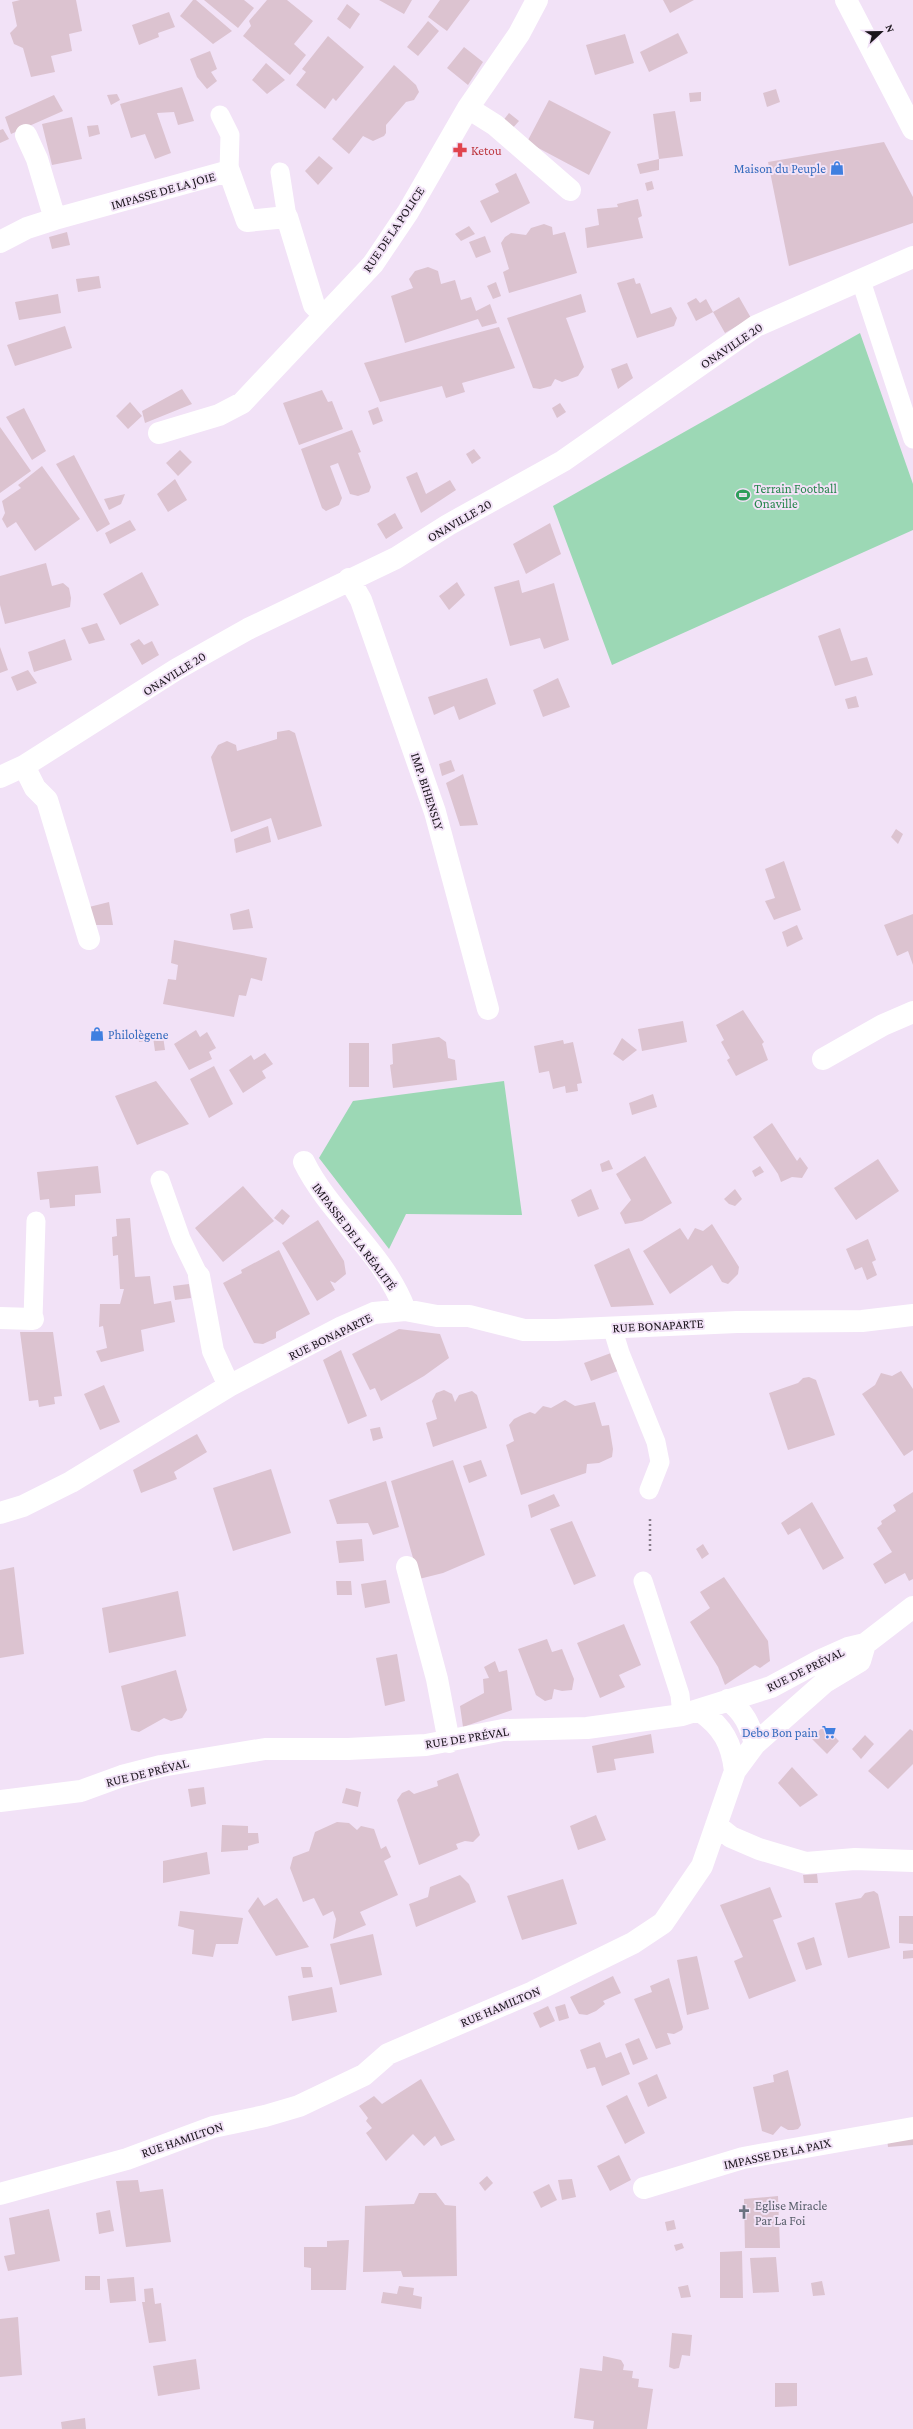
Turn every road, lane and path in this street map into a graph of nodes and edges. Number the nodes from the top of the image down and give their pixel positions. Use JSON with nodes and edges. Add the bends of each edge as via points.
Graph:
{"nodes":[{"id":1,"x":537,"y":0,"type":"edge"},
{"id":2,"x":846,"y":0,"type":"edge"},
{"id":3,"x":468,"y":108,"type":"junction"},
{"id":4,"x":220,"y":115,"type":"dead end"},
{"id":5,"x":913,"y":129,"type":"edge"},
{"id":6,"x":26,"y":135,"type":"dead end"},
{"id":7,"x":229,"y":171,"type":"junction"},
{"id":8,"x":280,"y":172,"type":"dead end"},
{"id":9,"x":570,"y":190,"type":"dead end"},
{"id":10,"x":287,"y":217,"type":"junction"},
{"id":11,"x":55,"y":219,"type":"junction"},
{"id":12,"x":0,"y":242,"type":"edge"},
{"id":13,"x":913,"y":257,"type":"edge"},
{"id":14,"x":861,"y":281,"type":"junction"},
{"id":15,"x":324,"y":315,"type":"junction"},
{"id":16,"x":158,"y":433,"type":"dead end"},
{"id":17,"x":913,"y":440,"type":"edge"},
{"id":18,"x":350,"y":579,"type":"junction"},
{"id":19,"x":24,"y":766,"type":"junction"},
{"id":20,"x":0,"y":778,"type":"edge"},
{"id":21,"x":89,"y":939,"type":"dead end"},
{"id":22,"x":488,"y":1009,"type":"dead end"},
{"id":23,"x":913,"y":1012,"type":"edge"},
{"id":24,"x":823,"y":1059,"type":"dead end"},
{"id":25,"x":304,"y":1162,"type":"dead end"},
{"id":26,"x":160,"y":1180,"type":"dead end"},
{"id":27,"x":36,"y":1221,"type":"dead end"},
{"id":28,"x":199,"y":1276,"type":"joint"},
{"id":29,"x":405,"y":1310,"type":"junction"},
{"id":30,"x":913,"y":1315,"type":"edge"},
{"id":31,"x":0,"y":1318,"type":"edge"},
{"id":32,"x":33,"y":1319,"type":"joint"},
{"id":33,"x":612,"y":1327,"type":"junction"},
{"id":34,"x":229,"y":1386,"type":"junction"},
{"id":35,"x":649,"y":1490,"type":"joint"},
{"id":36,"x":0,"y":1513,"type":"edge"},
{"id":37,"x":407,"y":1567,"type":"dead end"},
{"id":38,"x":643,"y":1581,"type":"joint"},
{"id":39,"x":913,"y":1607,"type":"edge"},
{"id":40,"x":865,"y":1644,"type":"junction"},
{"id":41,"x":728,"y":1700,"type":"junction"},
{"id":42,"x":691,"y":1713,"type":"junction"},
{"id":43,"x":449,"y":1742,"type":"junction"},
{"id":44,"x":755,"y":1744,"type":"junction"},
{"id":45,"x":735,"y":1771,"type":"junction"},
{"id":46,"x":0,"y":1801,"type":"edge"},
{"id":47,"x":716,"y":1825,"type":"junction"},
{"id":48,"x":913,"y":1861,"type":"edge"},
{"id":49,"x":913,"y":2128,"type":"edge"},
{"id":50,"x":644,"y":2188,"type":"dead end"},
{"id":51,"x":0,"y":2194,"type":"edge"}],
"edges":[{"from":1,"to":3,"type":"street","name":"RUE DE LA POLICE","via":[[514,41]]},
{"from":2,"to":5,"type":"street"},
{"from":3,"to":9,"type":"street","via":[[495,125]]},
{"from":3,"to":15,"type":"street","name":"RUE DE LA POLICE","via":[[408,212],[373,264]]},
{"from":4,"to":7,"type":"lane","via":[[230,135]]},
{"from":6,"to":11,"type":"street","via":[[37,159]]},
{"from":7,"to":10,"type":"street","name":"IMPASSE DE LA JOIE","via":[[247,221]]},
{"from":7,"to":11,"type":"street","name":"IMPASSE DE LA JOIE"},
{"from":8,"to":10,"type":"lane"},
{"from":10,"to":15,"type":"street","via":[[314,305]]},
{"from":11,"to":12,"type":"street","name":"IMPASSE DE LA JOIE","via":[[27,228]]},
{"from":13,"to":14,"type":"street","name":"ONAVILLE 20"},
{"from":14,"to":17,"type":"lane"},
{"from":14,"to":18,"type":"street","name":"ONAVILLE 20","via":[[756,326],[563,461],[448,525],[396,558]]},
{"from":15,"to":16,"type":"street","name":"RUE DE LA POLICE","via":[[242,403],[218,415]]},
{"from":18,"to":19,"type":"street","name":"ONAVILLE 20","via":[[248,629],[177,669]]},
{"from":18,"to":22,"type":"street","name":"IMP. BIHENSLY","via":[[361,600],[435,812]]},
{"from":19,"to":20,"type":"street","name":"ONAVILLE 20"},
{"from":19,"to":21,"type":"street","via":[[35,788],[47,800]]},
{"from":23,"to":24,"type":"street","via":[[883,1025]]},
{"from":25,"to":29,"type":"street","name":"IMPASSE DE LA RÉALITÉ","via":[[314,1182],[365,1245],[398,1292]]},
{"from":26,"to":28,"type":"lane","via":[[181,1239]]},
{"from":27,"to":32,"type":"lane"},
{"from":28,"to":34,"type":"street","via":[[212,1351]]},
{"from":29,"to":33,"type":"street","name":"RUE BONAPARTE","via":[[437,1316],[469,1316],[524,1330]]},
{"from":29,"to":34,"type":"street","name":"RUE BONAPARTE","via":[[374,1313]]},
{"from":30,"to":33,"type":"street","name":"RUE BONAPARTE","via":[[862,1321]]},
{"from":31,"to":32,"type":"street"},
{"from":33,"to":35,"type":"lane","via":[[656,1442],[660,1462]]},
{"from":34,"to":36,"type":"street","name":"RUE BONAPARTE","via":[[71,1482],[24,1506]]},
{"from":35,"to":38,"type":"path","via":[[651,1551]]},
{"from":37,"to":43,"type":"street","via":[[437,1679]]},
{"from":38,"to":42,"type":"lane","via":[[680,1695]]},
{"from":39,"to":40,"type":"street","name":"RUE DE PRÉVAL"},
{"from":40,"to":41,"type":"street","name":"RUE DE PRÉVAL","via":[[848,1648],[821,1660],[771,1687]]},
{"from":40,"to":44,"type":"street","name":"RUE HAMILTON","via":[[860,1661],[825,1682]]},
{"from":41,"to":42,"type":"street","name":"RUE DE PRÉVAL"},
{"from":41,"to":44,"type":"street","via":[[739,1708],[750,1725]]},
{"from":42,"to":43,"type":"street","name":"RUE DE PRÉVAL","via":[[587,1728],[503,1730]]},
{"from":42,"to":45,"type":"street","via":[[715,1721],[733,1751]]},
{"from":43,"to":46,"type":"street","name":"RUE DE PRÉVAL","via":[[348,1749],[265,1749],[122,1776],[81,1792]]},
{"from":44,"to":45,"type":"street","name":"RUE HAMILTON"},
{"from":45,"to":47,"type":"street","name":"RUE HAMILTON"},
{"from":47,"to":48,"type":"street","via":[[731,1837],[759,1849],[806,1863],[856,1859]]},
{"from":47,"to":51,"type":"street","name":"RUE HAMILTON","via":[[702,1866],[663,1923],[605,1958],[534,1992],[388,2054],[364,2075],[299,2106],[213,2127],[127,2159]]},
{"from":49,"to":50,"type":"street","name":"IMPASSE DE LA PAIX","via":[[743,2158]]}]}
